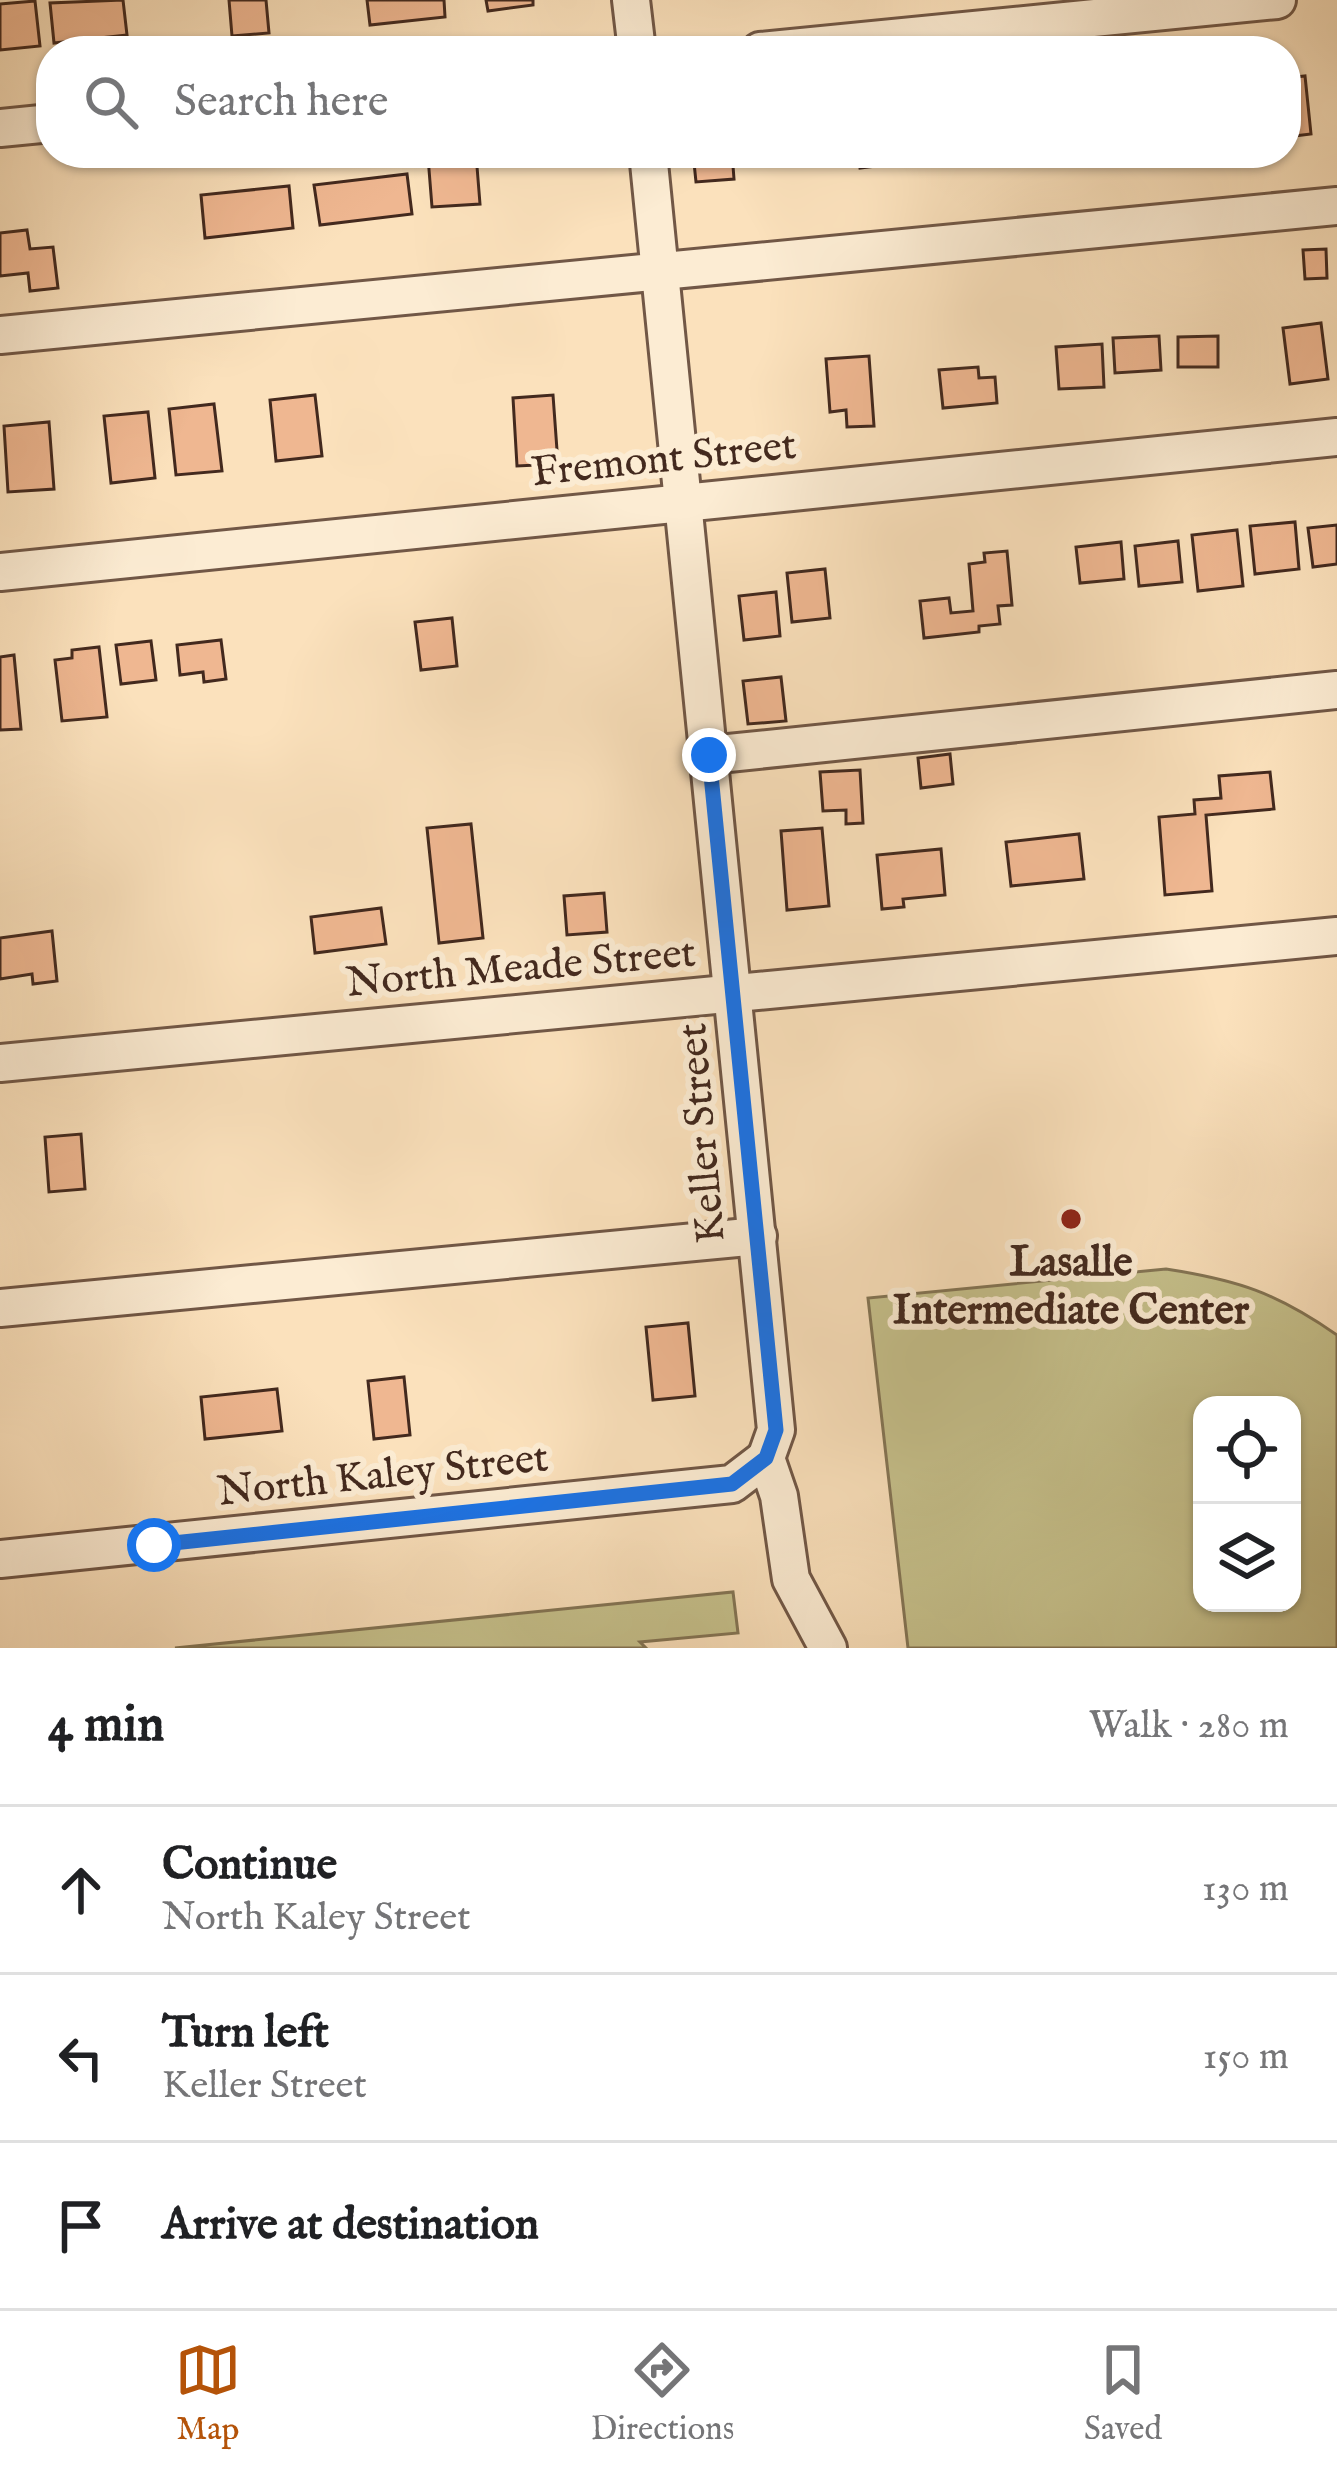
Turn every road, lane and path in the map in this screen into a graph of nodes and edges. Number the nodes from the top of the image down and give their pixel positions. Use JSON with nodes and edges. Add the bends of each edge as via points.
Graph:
{"nodes":[{"id":1,"x":632,"y":0,"type":"edge"},
{"id":2,"x":1277,"y":0,"type":"edge"},
{"id":3,"x":636,"y":36,"type":"edge"},
{"id":4,"x":912,"y":36,"type":"edge"},
{"id":5,"x":36,"y":124,"type":"edge"},
{"id":6,"x":0,"y":128,"type":"edge"},
{"id":7,"x":650,"y":168,"type":"edge"},
{"id":8,"x":1337,"y":206,"type":"edge"},
{"id":9,"x":661,"y":270,"type":"junction"},
{"id":10,"x":0,"y":335,"type":"edge"},
{"id":11,"x":1337,"y":437,"type":"edge"},
{"id":12,"x":686,"y":503,"type":"junction"},
{"id":13,"x":0,"y":572,"type":"edge"},
{"id":14,"x":1337,"y":690,"type":"edge"},
{"id":15,"x":709,"y":755,"type":"junction"},
{"id":16,"x":1337,"y":936,"type":"edge"},
{"id":17,"x":735,"y":993,"type":"junction"},
{"id":18,"x":0,"y":1063,"type":"edge"},
{"id":19,"x":758,"y":1236,"type":"junction"},
{"id":20,"x":0,"y":1308,"type":"edge"},
{"id":21,"x":766,"y":1458,"type":"junction"},
{"id":22,"x":0,"y":1559,"type":"edge"},
{"id":23,"x":828,"y":1648,"type":"edge"}],
"edges":[{"from":1,"to":3,"type":"street"},
{"from":2,"to":4,"type":"street"},
{"from":5,"to":6,"type":"street"},
{"from":7,"to":9,"type":"street","name":"Keller Street"},
{"from":8,"to":9,"type":"street"},
{"from":9,"to":10,"type":"street"},
{"from":9,"to":12,"type":"street","name":"Keller Street"},
{"from":11,"to":12,"type":"street","name":"Fremont Street"},
{"from":12,"to":13,"type":"street","name":"Fremont Street"},
{"from":12,"to":15,"type":"street","name":"Keller Street"},
{"from":14,"to":15,"type":"street"},
{"from":15,"to":17,"type":"street","name":"Keller Street"},
{"from":16,"to":17,"type":"street","name":"North Meade Street"},
{"from":17,"to":18,"type":"street","name":"North Meade Street"},
{"from":17,"to":19,"type":"street","name":"Keller Street"},
{"from":19,"to":20,"type":"street"},
{"from":19,"to":21,"type":"street","name":"Keller Street","via":[[776,1430]]},
{"from":21,"to":22,"type":"street","name":"North Kaley Street","via":[[732,1484]]},
{"from":21,"to":23,"type":"street","via":[[791,1579]]}]}
